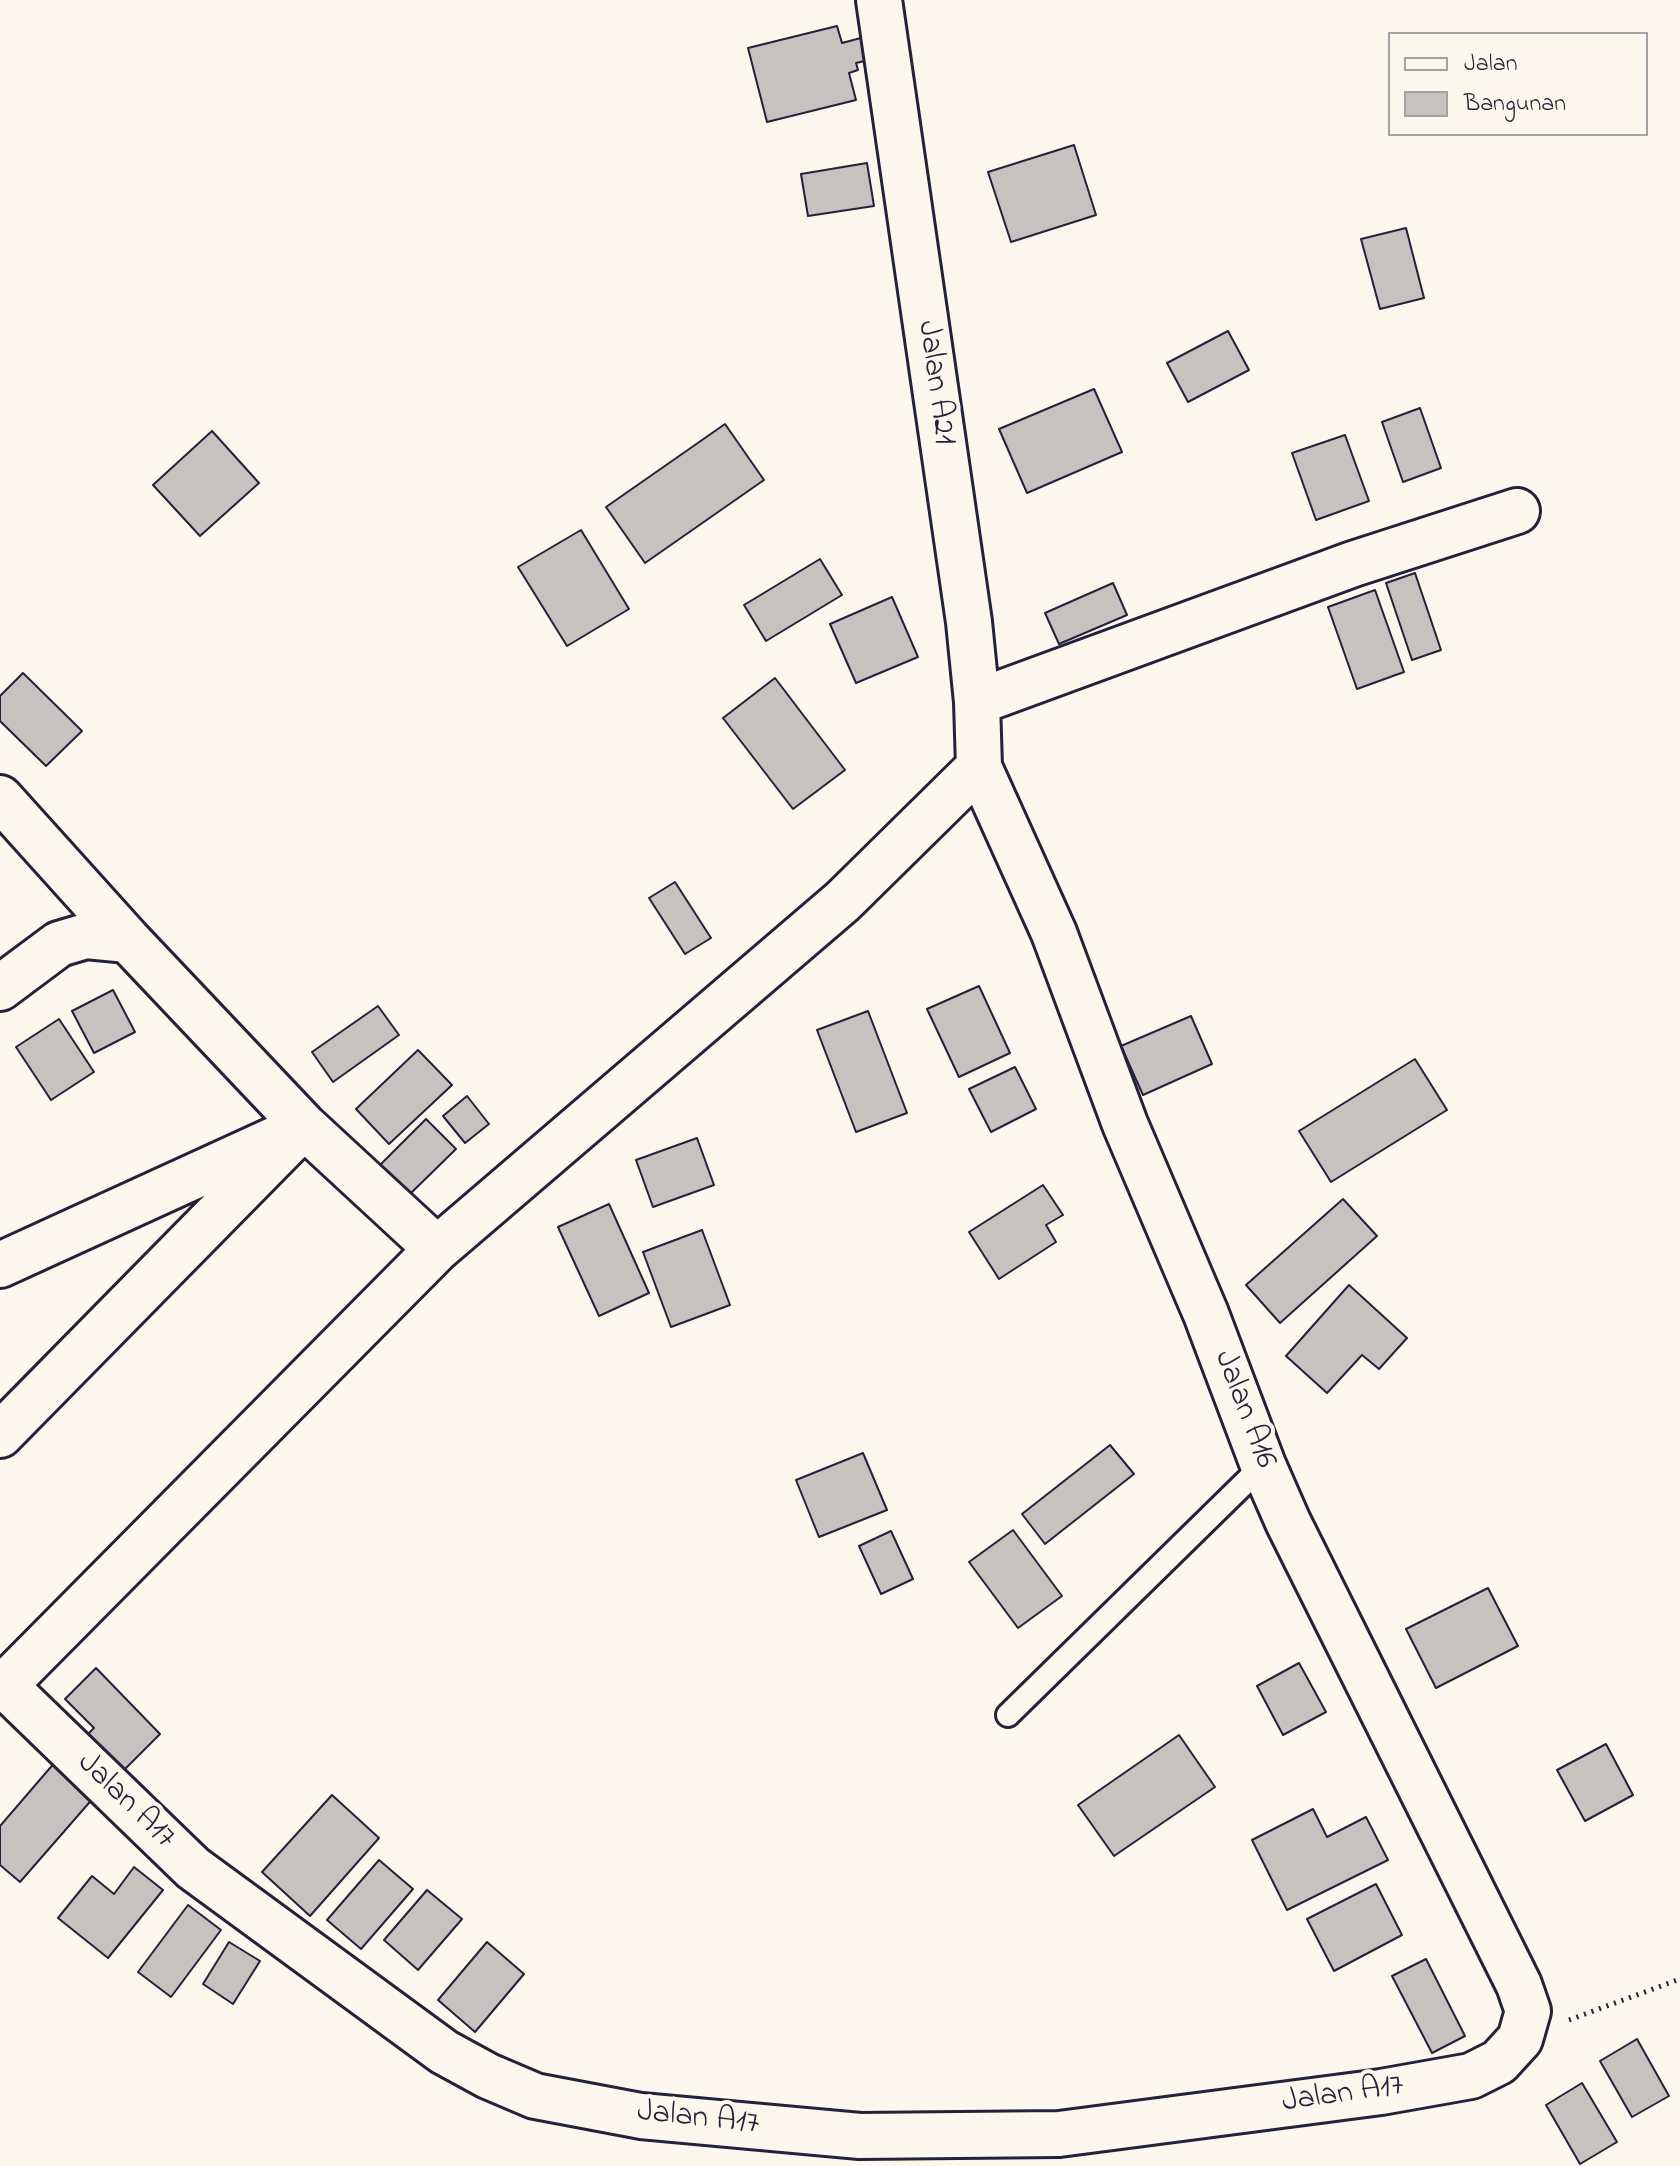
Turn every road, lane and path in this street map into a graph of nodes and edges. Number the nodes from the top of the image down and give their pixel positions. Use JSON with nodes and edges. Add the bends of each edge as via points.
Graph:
{"nodes":[{"id":1,"x":879,"y":0,"type":"edge"},
{"id":2,"x":1517,"y":511,"type":"dead end"},
{"id":3,"x":977,"y":702,"type":"junction"},
{"id":4,"x":979,"y":767,"type":"junction"},
{"id":5,"x":0,"y":798,"type":"edge"},
{"id":6,"x":128,"y":940,"type":"junction"},
{"id":7,"x":0,"y":988,"type":"edge"},
{"id":8,"x":304,"y":1126,"type":"junction"},
{"id":9,"x":437,"y":1249,"type":"junction"},
{"id":10,"x":0,"y":1265,"type":"edge"},
{"id":11,"x":0,"y":1435,"type":"edge"},
{"id":12,"x":1263,"y":1465,"type":"junction"},
{"id":13,"x":2,"y":1687,"type":"edge"},
{"id":14,"x":1008,"y":1715,"type":"dead end"},
{"id":15,"x":1680,"y":1979,"type":"edge"},
{"id":16,"x":1520,"y":2039,"type":"junction"}],
"edges":[{"from":1,"to":3,"type":"street","name":"Jalan A21"},
{"from":2,"to":3,"type":"street","via":[[1353,564]]},
{"from":3,"to":4,"type":"street","name":"Jalan A21"},
{"from":4,"to":9,"type":"street","via":[[843,901]]},
{"from":4,"to":12,"type":"street","name":"Jalan A16","via":[[1054,933]]},
{"from":5,"to":6,"type":"street"},
{"from":6,"to":7,"type":"street","via":[[86,936],[59,944]]},
{"from":6,"to":8,"type":"street"},
{"from":8,"to":9,"type":"street"},
{"from":8,"to":10,"type":"street"},
{"from":8,"to":11,"type":"street"},
{"from":9,"to":13,"type":"street"},
{"from":12,"to":14,"type":"lane"},
{"from":12,"to":16,"type":"street","name":"Jalan A16","via":[[1519,1985],[1528,2011]]},
{"from":13,"to":16,"type":"street","name":"Jalan A17","via":[[193,1868],[444,2052],[535,2096],[641,2116],[860,2136],[1059,2134],[1471,2076],[1499,2062]]},
{"from":15,"to":16,"type":"path"}]}
